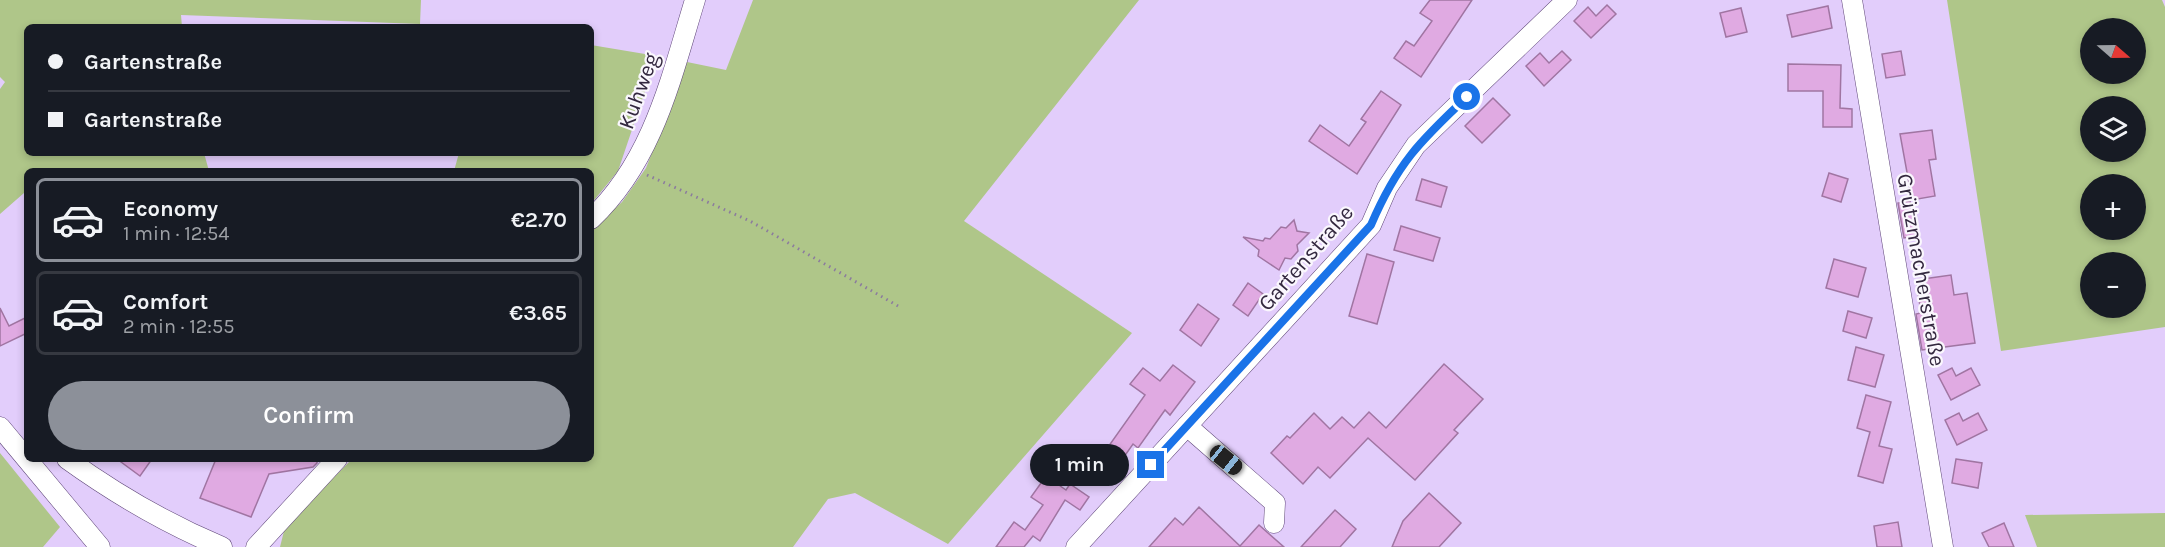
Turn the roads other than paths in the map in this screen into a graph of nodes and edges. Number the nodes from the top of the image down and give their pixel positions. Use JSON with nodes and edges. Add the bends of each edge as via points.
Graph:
{"nodes":[{"id":1,"x":695,"y":0,"type":"edge"},
{"id":2,"x":1568,"y":0,"type":"edge"},
{"id":3,"x":1852,"y":0,"type":"edge"},
{"id":4,"x":594,"y":216,"type":"edge"},
{"id":5,"x":1187,"y":426,"type":"junction"},
{"id":6,"x":0,"y":427,"type":"edge"},
{"id":7,"x":20,"y":442,"type":"edge"},
{"id":8,"x":35,"y":462,"type":"edge"},
{"id":9,"x":71,"y":462,"type":"edge"},
{"id":10,"x":334,"y":462,"type":"edge"},
{"id":11,"x":1274,"y":523,"type":"dead end"},
{"id":12,"x":99,"y":547,"type":"edge"},
{"id":13,"x":222,"y":547,"type":"edge"},
{"id":14,"x":256,"y":547,"type":"edge"},
{"id":15,"x":1076,"y":547,"type":"edge"},
{"id":16,"x":1944,"y":547,"type":"edge"}],
"edges":[{"from":1,"to":4,"type":"street","name":"Kuhweg","via":[[659,117],[632,169]]},
{"from":2,"to":5,"type":"street","name":"Gartenstraße","via":[[1416,145],[1387,188],[1371,225]]},
{"from":3,"to":16,"type":"street","name":"Grützmacherstraße"},
{"from":5,"to":11,"type":"street","via":[[1275,503]]},
{"from":5,"to":15,"type":"street","name":"Gartenstraße"},
{"from":6,"to":7,"type":"street"},
{"from":8,"to":12,"type":"street"},
{"from":9,"to":13,"type":"street","via":[[116,495]]},
{"from":10,"to":14,"type":"street"}]}
